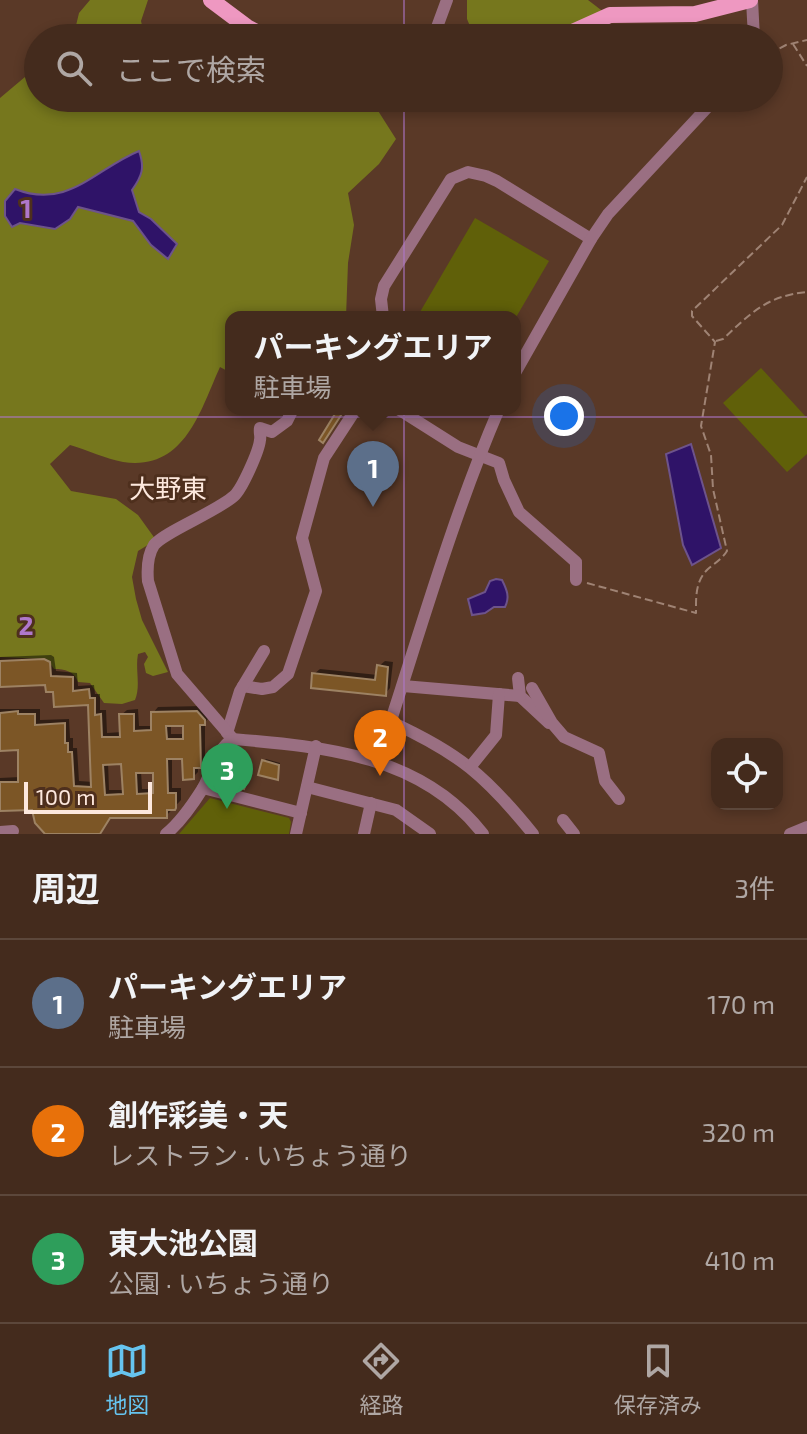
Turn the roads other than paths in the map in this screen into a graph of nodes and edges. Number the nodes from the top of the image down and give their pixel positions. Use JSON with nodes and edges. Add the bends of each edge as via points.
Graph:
{"nodes":[{"id":1,"x":211,"y":0,"type":"edge"},
{"id":2,"x":447,"y":0,"type":"edge"},
{"id":3,"x":751,"y":0,"type":"edge"},
{"id":4,"x":243,"y":24,"type":"edge"},
{"id":5,"x":438,"y":24,"type":"edge"},
{"id":6,"x":590,"y":24,"type":"edge"},
{"id":7,"x":753,"y":24,"type":"edge"},
{"id":8,"x":703,"y":112,"type":"edge"},
{"id":9,"x":591,"y":239,"type":"junction"},
{"id":10,"x":382,"y":311,"type":"edge"},
{"id":11,"x":521,"y":362,"type":"edge"},
{"id":12,"x":290,"y":415,"type":"edge"},
{"id":13,"x":352,"y":415,"type":"edge"},
{"id":14,"x":407,"y":415,"type":"edge"},
{"id":15,"x":496,"y":415,"type":"edge"},
{"id":16,"x":479,"y":455,"type":"junction"},
{"id":17,"x":576,"y":580,"type":"road end"},
{"id":18,"x":264,"y":651,"type":"dead end"},
{"id":19,"x":518,"y":678,"type":"dead end"},
{"id":20,"x":243,"y":686,"type":"junction"},
{"id":21,"x":403,"y":686,"type":"junction"},
{"id":22,"x":532,"y":688,"type":"dead end"},
{"id":23,"x":499,"y":694,"type":"junction"},
{"id":24,"x":520,"y":696,"type":"junction"},
{"id":25,"x":391,"y":722,"type":"junction"},
{"id":26,"x":552,"y":723,"type":"junction"},
{"id":27,"x":230,"y":736,"type":"junction"},
{"id":28,"x":316,"y":746,"type":"junction"},
{"id":29,"x":378,"y":760,"type":"junction"},
{"id":30,"x":471,"y":766,"type":"junction"},
{"id":31,"x":307,"y":787,"type":"junction"},
{"id":32,"x":203,"y":788,"type":"junction"},
{"id":33,"x":619,"y":799,"type":"dead end"},
{"id":34,"x":371,"y":803,"type":"junction"},
{"id":35,"x":301,"y":813,"type":"junction"},
{"id":36,"x":563,"y":820,"type":"dead end"},
{"id":37,"x":807,"y":827,"type":"edge"},
{"id":38,"x":479,"y":833,"type":"edge"},
{"id":39,"x":166,"y":834,"type":"edge"},
{"id":40,"x":296,"y":834,"type":"edge"},
{"id":41,"x":364,"y":834,"type":"edge"},
{"id":42,"x":430,"y":834,"type":"edge"},
{"id":43,"x":533,"y":834,"type":"edge"},
{"id":44,"x":574,"y":834,"type":"edge"},
{"id":45,"x":790,"y":834,"type":"edge"}],
"edges":[{"from":1,"to":4,"type":"main road"},
{"from":2,"to":5,"type":"street"},
{"from":3,"to":6,"type":"main road","via":[[695,14],[610,15]]},
{"from":3,"to":7,"type":"street"},
{"from":8,"to":9,"type":"street"},
{"from":9,"to":10,"type":"street","via":[[497,181],[468,172],[451,179],[440,194],[384,286]]},
{"from":9,"to":11,"type":"street"},
{"from":12,"to":27,"type":"street","via":[[272,432],[260,428],[260,440],[235,495],[160,540],[147,566],[177,674]]},
{"from":13,"to":20,"type":"street","via":[[324,458],[302,538],[316,594],[288,674],[273,687]]},
{"from":14,"to":16,"type":"street"},
{"from":15,"to":16,"type":"street"},
{"from":16,"to":17,"type":"street","via":[[499,463],[519,512],[576,562]]},
{"from":16,"to":21,"type":"street"},
{"from":18,"to":20,"type":"street"},
{"from":19,"to":24,"type":"street"},
{"from":20,"to":27,"type":"street"},
{"from":21,"to":23,"type":"street"},
{"from":21,"to":25,"type":"street"},
{"from":22,"to":26,"type":"street"},
{"from":23,"to":24,"type":"street"},
{"from":23,"to":30,"type":"street","via":[[496,735]]},
{"from":24,"to":26,"type":"street"},
{"from":25,"to":29,"type":"street"},
{"from":25,"to":30,"type":"street"},
{"from":26,"to":33,"type":"street","via":[[564,737],[599,753],[605,781]]},
{"from":27,"to":28,"type":"street"},
{"from":27,"to":32,"type":"street"},
{"from":28,"to":29,"type":"street"},
{"from":28,"to":31,"type":"street"},
{"from":29,"to":38,"type":"street","via":[[441,792]]},
{"from":30,"to":43,"type":"street"},
{"from":31,"to":34,"type":"street"},
{"from":31,"to":35,"type":"street"},
{"from":32,"to":35,"type":"street"},
{"from":32,"to":39,"type":"street"},
{"from":34,"to":41,"type":"street"},
{"from":34,"to":42,"type":"street","via":[[396,810]]},
{"from":35,"to":40,"type":"street"},
{"from":36,"to":44,"type":"street"},
{"from":37,"to":45,"type":"street"}]}
